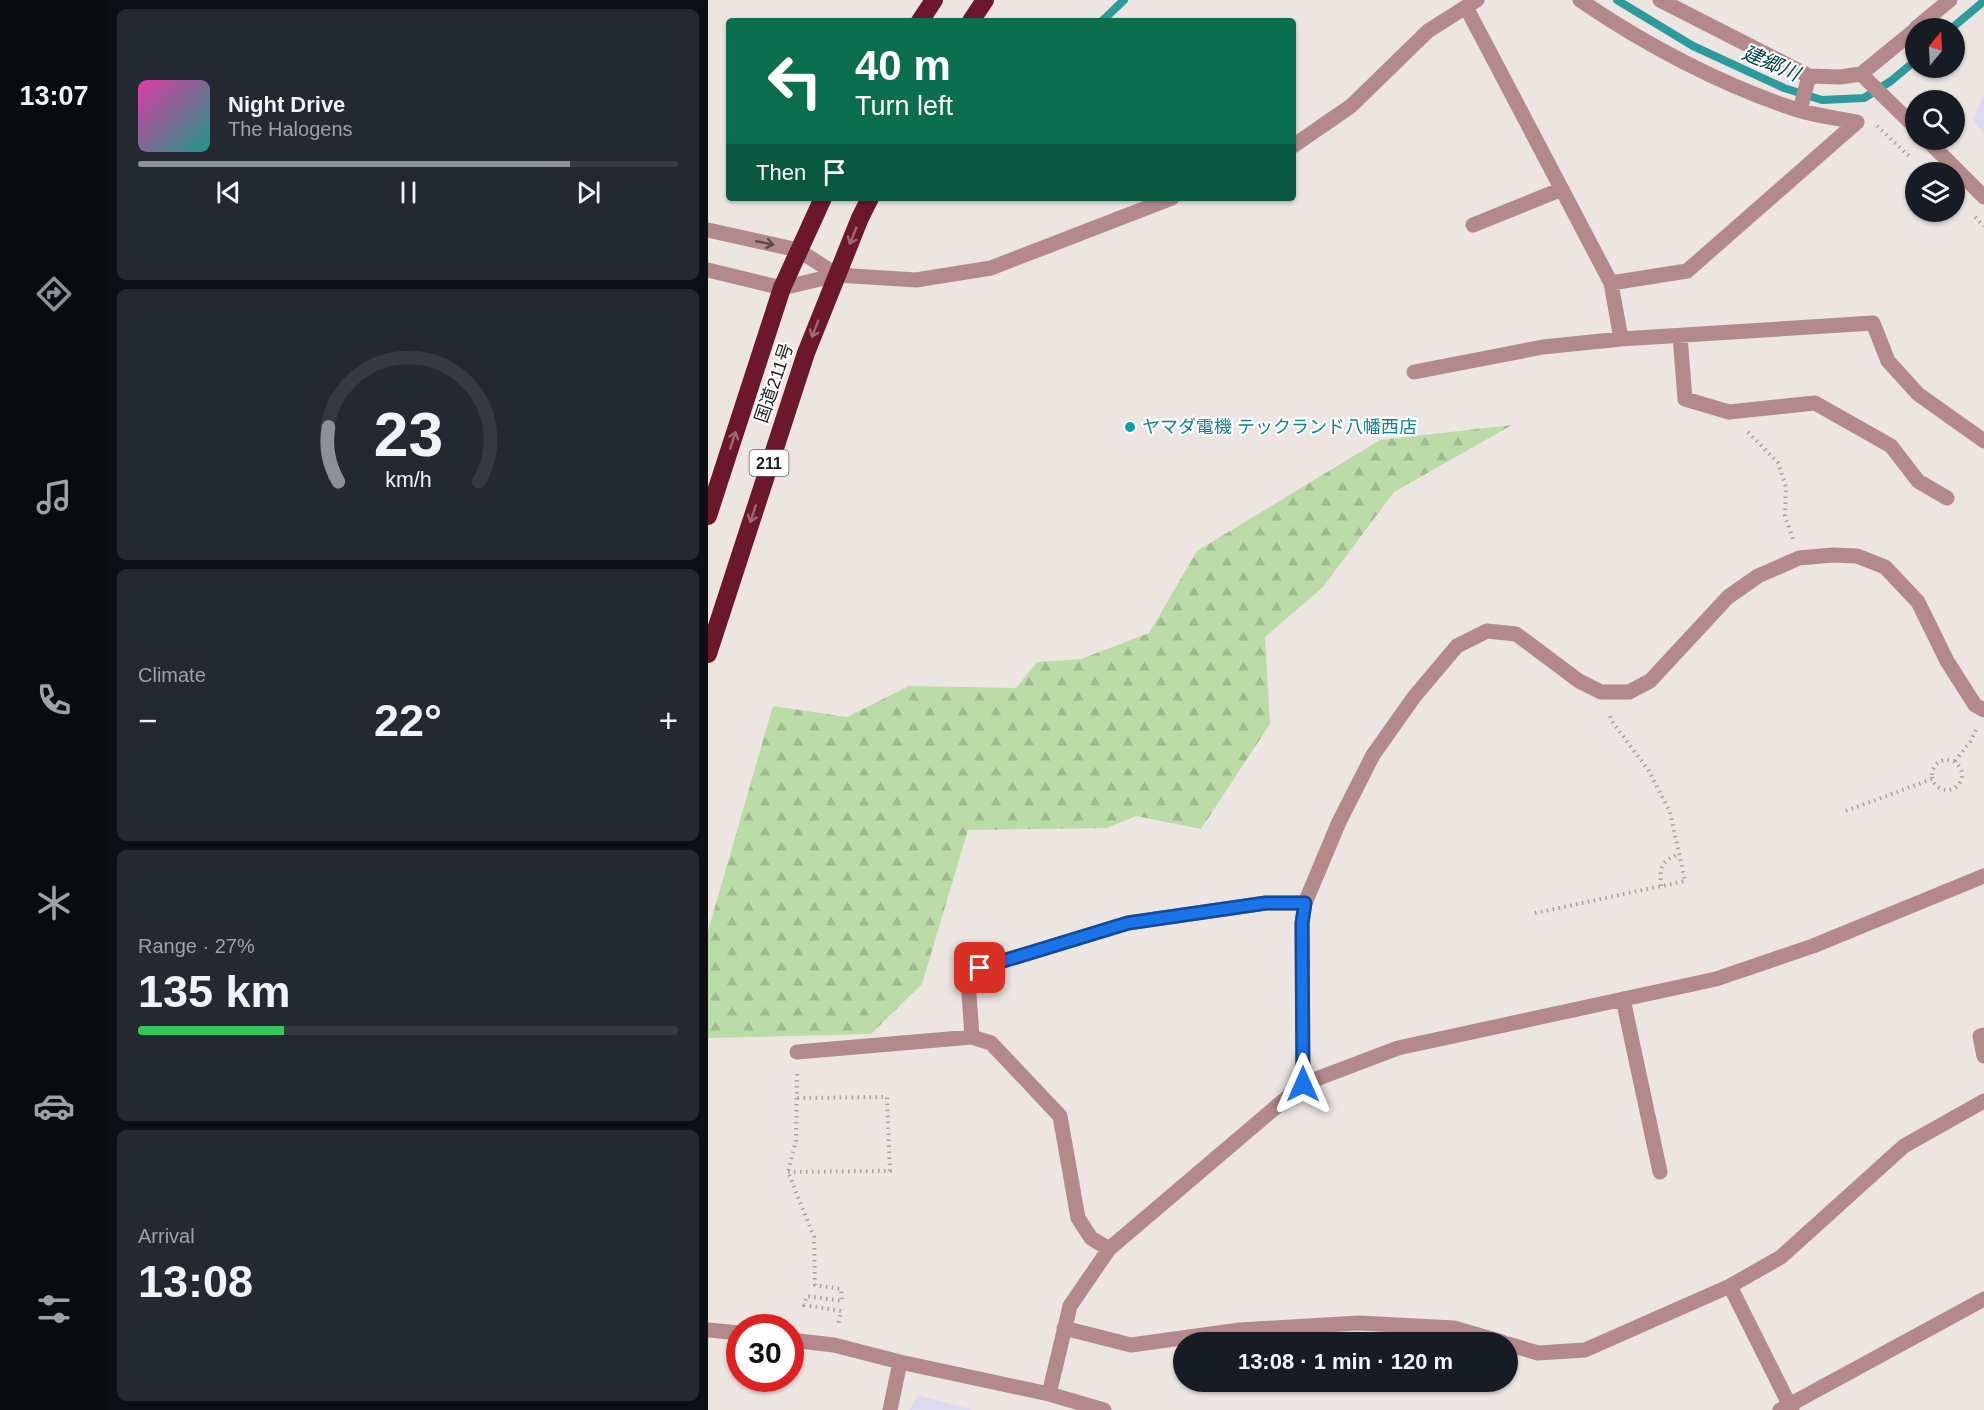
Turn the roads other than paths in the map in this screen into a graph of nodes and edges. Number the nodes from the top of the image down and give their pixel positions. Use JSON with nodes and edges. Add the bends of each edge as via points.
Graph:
{"nodes":[{"id":1,"x":934,"y":0,"type":"edge"},
{"id":2,"x":985,"y":0,"type":"edge"},
{"id":3,"x":1580,"y":0,"type":"edge"},
{"id":4,"x":1660,"y":0,"type":"edge"},
{"id":5,"x":1950,"y":0,"type":"edge"},
{"id":6,"x":1472,"y":4,"type":"edge"},
{"id":7,"x":922,"y":18,"type":"edge"},
{"id":8,"x":973,"y":18,"type":"edge"},
{"id":9,"x":1929,"y":18,"type":"edge"},
{"id":10,"x":1905,"y":38,"type":"edge"},
{"id":11,"x":1862,"y":75,"type":"junction"},
{"id":12,"x":1809,"y":77,"type":"junction"},
{"id":13,"x":1800,"y":110,"type":"junction"},
{"id":14,"x":1905,"y":117,"type":"edge"},
{"id":15,"x":1296,"y":144,"type":"edge"},
{"id":16,"x":1937,"y":150,"type":"edge"},
{"id":17,"x":1562,"y":189,"type":"junction"},
{"id":18,"x":1984,"y":197,"type":"edge"},
{"id":19,"x":822,"y":201,"type":"edge"},
{"id":20,"x":869,"y":201,"type":"edge"},
{"id":21,"x":1164,"y":201,"type":"edge"},
{"id":22,"x":1473,"y":225,"type":"dead end"},
{"id":23,"x":708,"y":230,"type":"edge"},
{"id":24,"x":798,"y":250,"type":"junction"},
{"id":25,"x":708,"y":270,"type":"edge"},
{"id":26,"x":837,"y":275,"type":"junction"},
{"id":27,"x":1611,"y":283,"type":"junction"},
{"id":28,"x":782,"y":288,"type":"junction"},
{"id":29,"x":1680,"y":336,"type":"junction"},
{"id":30,"x":1621,"y":339,"type":"junction"},
{"id":31,"x":1414,"y":372,"type":"dead end"},
{"id":32,"x":1984,"y":441,"type":"edge"},
{"id":33,"x":1947,"y":498,"type":"dead end"},
{"id":34,"x":708,"y":516,"type":"edge"},
{"id":35,"x":708,"y":654,"type":"edge"},
{"id":36,"x":1982,"y":717,"type":"edge"},
{"id":37,"x":1984,"y":876,"type":"edge"},
{"id":38,"x":1305,"y":903,"type":"junction"},
{"id":39,"x":1623,"y":999,"type":"junction"},
{"id":40,"x":1984,"y":1035,"type":"edge"},
{"id":41,"x":972,"y":1036,"type":"junction"},
{"id":42,"x":797,"y":1052,"type":"road end"},
{"id":43,"x":1984,"y":1056,"type":"edge"},
{"id":44,"x":1303,"y":1084,"type":"junction"},
{"id":45,"x":1984,"y":1101,"type":"edge"},
{"id":46,"x":1660,"y":1172,"type":"dead end"},
{"id":47,"x":1109,"y":1250,"type":"junction"},
{"id":48,"x":1730,"y":1286,"type":"junction"},
{"id":49,"x":1984,"y":1299,"type":"edge"},
{"id":50,"x":1064,"y":1328,"type":"junction"},
{"id":51,"x":708,"y":1330,"type":"edge"},
{"id":52,"x":726,"y":1332,"type":"edge"},
{"id":53,"x":1225,"y":1332,"type":"edge"},
{"id":54,"x":1468,"y":1332,"type":"edge"},
{"id":55,"x":1173,"y":1339,"type":"edge"},
{"id":56,"x":804,"y":1342,"type":"edge"},
{"id":57,"x":1518,"y":1347,"type":"edge"},
{"id":58,"x":900,"y":1362,"type":"junction"},
{"id":59,"x":1049,"y":1394,"type":"junction"},
{"id":60,"x":1787,"y":1408,"type":"edge"},
{"id":61,"x":890,"y":1410,"type":"edge"},
{"id":62,"x":1104,"y":1410,"type":"edge"}],
"edges":[{"from":1,"to":7,"type":"highway"},
{"from":2,"to":8,"type":"highway"},
{"from":3,"to":13,"type":"street","via":[[1616,25],[1730,84]]},
{"from":4,"to":12,"type":"street"},
{"from":5,"to":9,"type":"street"},
{"from":6,"to":15,"type":"street","via":[[1428,32],[1351,106]]},
{"from":6,"to":17,"type":"street"},
{"from":10,"to":11,"type":"street"},
{"from":11,"to":12,"type":"street"},
{"from":11,"to":14,"type":"street"},
{"from":12,"to":13,"type":"street"},
{"from":13,"to":27,"type":"street","via":[[1857,122],[1686,271]]},
{"from":16,"to":18,"type":"street"},
{"from":17,"to":22,"type":"street"},
{"from":17,"to":27,"type":"street"},
{"from":19,"to":24,"type":"highway","name":"国道211号","number":"211"},
{"from":20,"to":26,"type":"highway","name":"国道211号","number":"211","one_way":true},
{"from":21,"to":26,"type":"street","via":[[991,268],[916,280]]},
{"from":23,"to":24,"type":"street","one_way":true},
{"from":24,"to":26,"type":"street"},
{"from":24,"to":28,"type":"highway","name":"国道211号","number":"211"},
{"from":25,"to":28,"type":"street"},
{"from":26,"to":28,"type":"street"},
{"from":26,"to":35,"type":"highway","name":"国道211号","number":"211","one_way":true,"via":[[802,364]]},
{"from":27,"to":30,"type":"street"},
{"from":34,"to":28,"type":"highway","name":"国道211号","number":"211","one_way":true},
{"from":29,"to":30,"type":"street"},
{"from":29,"to":32,"type":"street","via":[[1873,323],[1888,361],[1918,394]]},
{"from":29,"to":33,"type":"street","via":[[1684,399],[1729,412],[1815,403],[1891,446],[1918,481]]},
{"from":30,"to":31,"type":"street","via":[[1543,347]]},
{"from":36,"to":38,"type":"street","via":[[1917,602],[1885,567],[1857,556],[1799,558],[1758,576],[1728,597],[1650,681],[1629,692],[1601,692],[1579,681],[1515,634],[1487,631],[1457,646],[1373,755]]},
{"from":37,"to":39,"type":"street","via":[[1813,946],[1716,979]]},
{"from":38,"to":41,"type":"street","via":[[1266,903],[1128,923],[980,968],[968,979]]},
{"from":38,"to":44,"type":"street"},
{"from":39,"to":44,"type":"street","via":[[1398,1048]]},
{"from":39,"to":46,"type":"street"},
{"from":40,"to":43,"type":"street","via":[[1980,1036]]},
{"from":41,"to":42,"type":"street"},
{"from":41,"to":47,"type":"street","via":[[991,1043],[1060,1116],[1078,1218],[1091,1238]]},
{"from":44,"to":47,"type":"street"},
{"from":45,"to":48,"type":"street","via":[[1904,1146],[1781,1257]]},
{"from":47,"to":50,"type":"street","via":[[1070,1306]]},
{"from":48,"to":57,"type":"street","via":[[1585,1350],[1538,1353]]},
{"from":48,"to":60,"type":"street"},
{"from":49,"to":60,"type":"street"},
{"from":50,"to":55,"type":"street","via":[[1131,1345]]},
{"from":50,"to":59,"type":"street"},
{"from":51,"to":52,"type":"street"},
{"from":53,"to":54,"type":"street","via":[[1359,1323]]},
{"from":56,"to":58,"type":"street"},
{"from":58,"to":59,"type":"street"},
{"from":58,"to":61,"type":"street"},
{"from":59,"to":62,"type":"street"}]}
